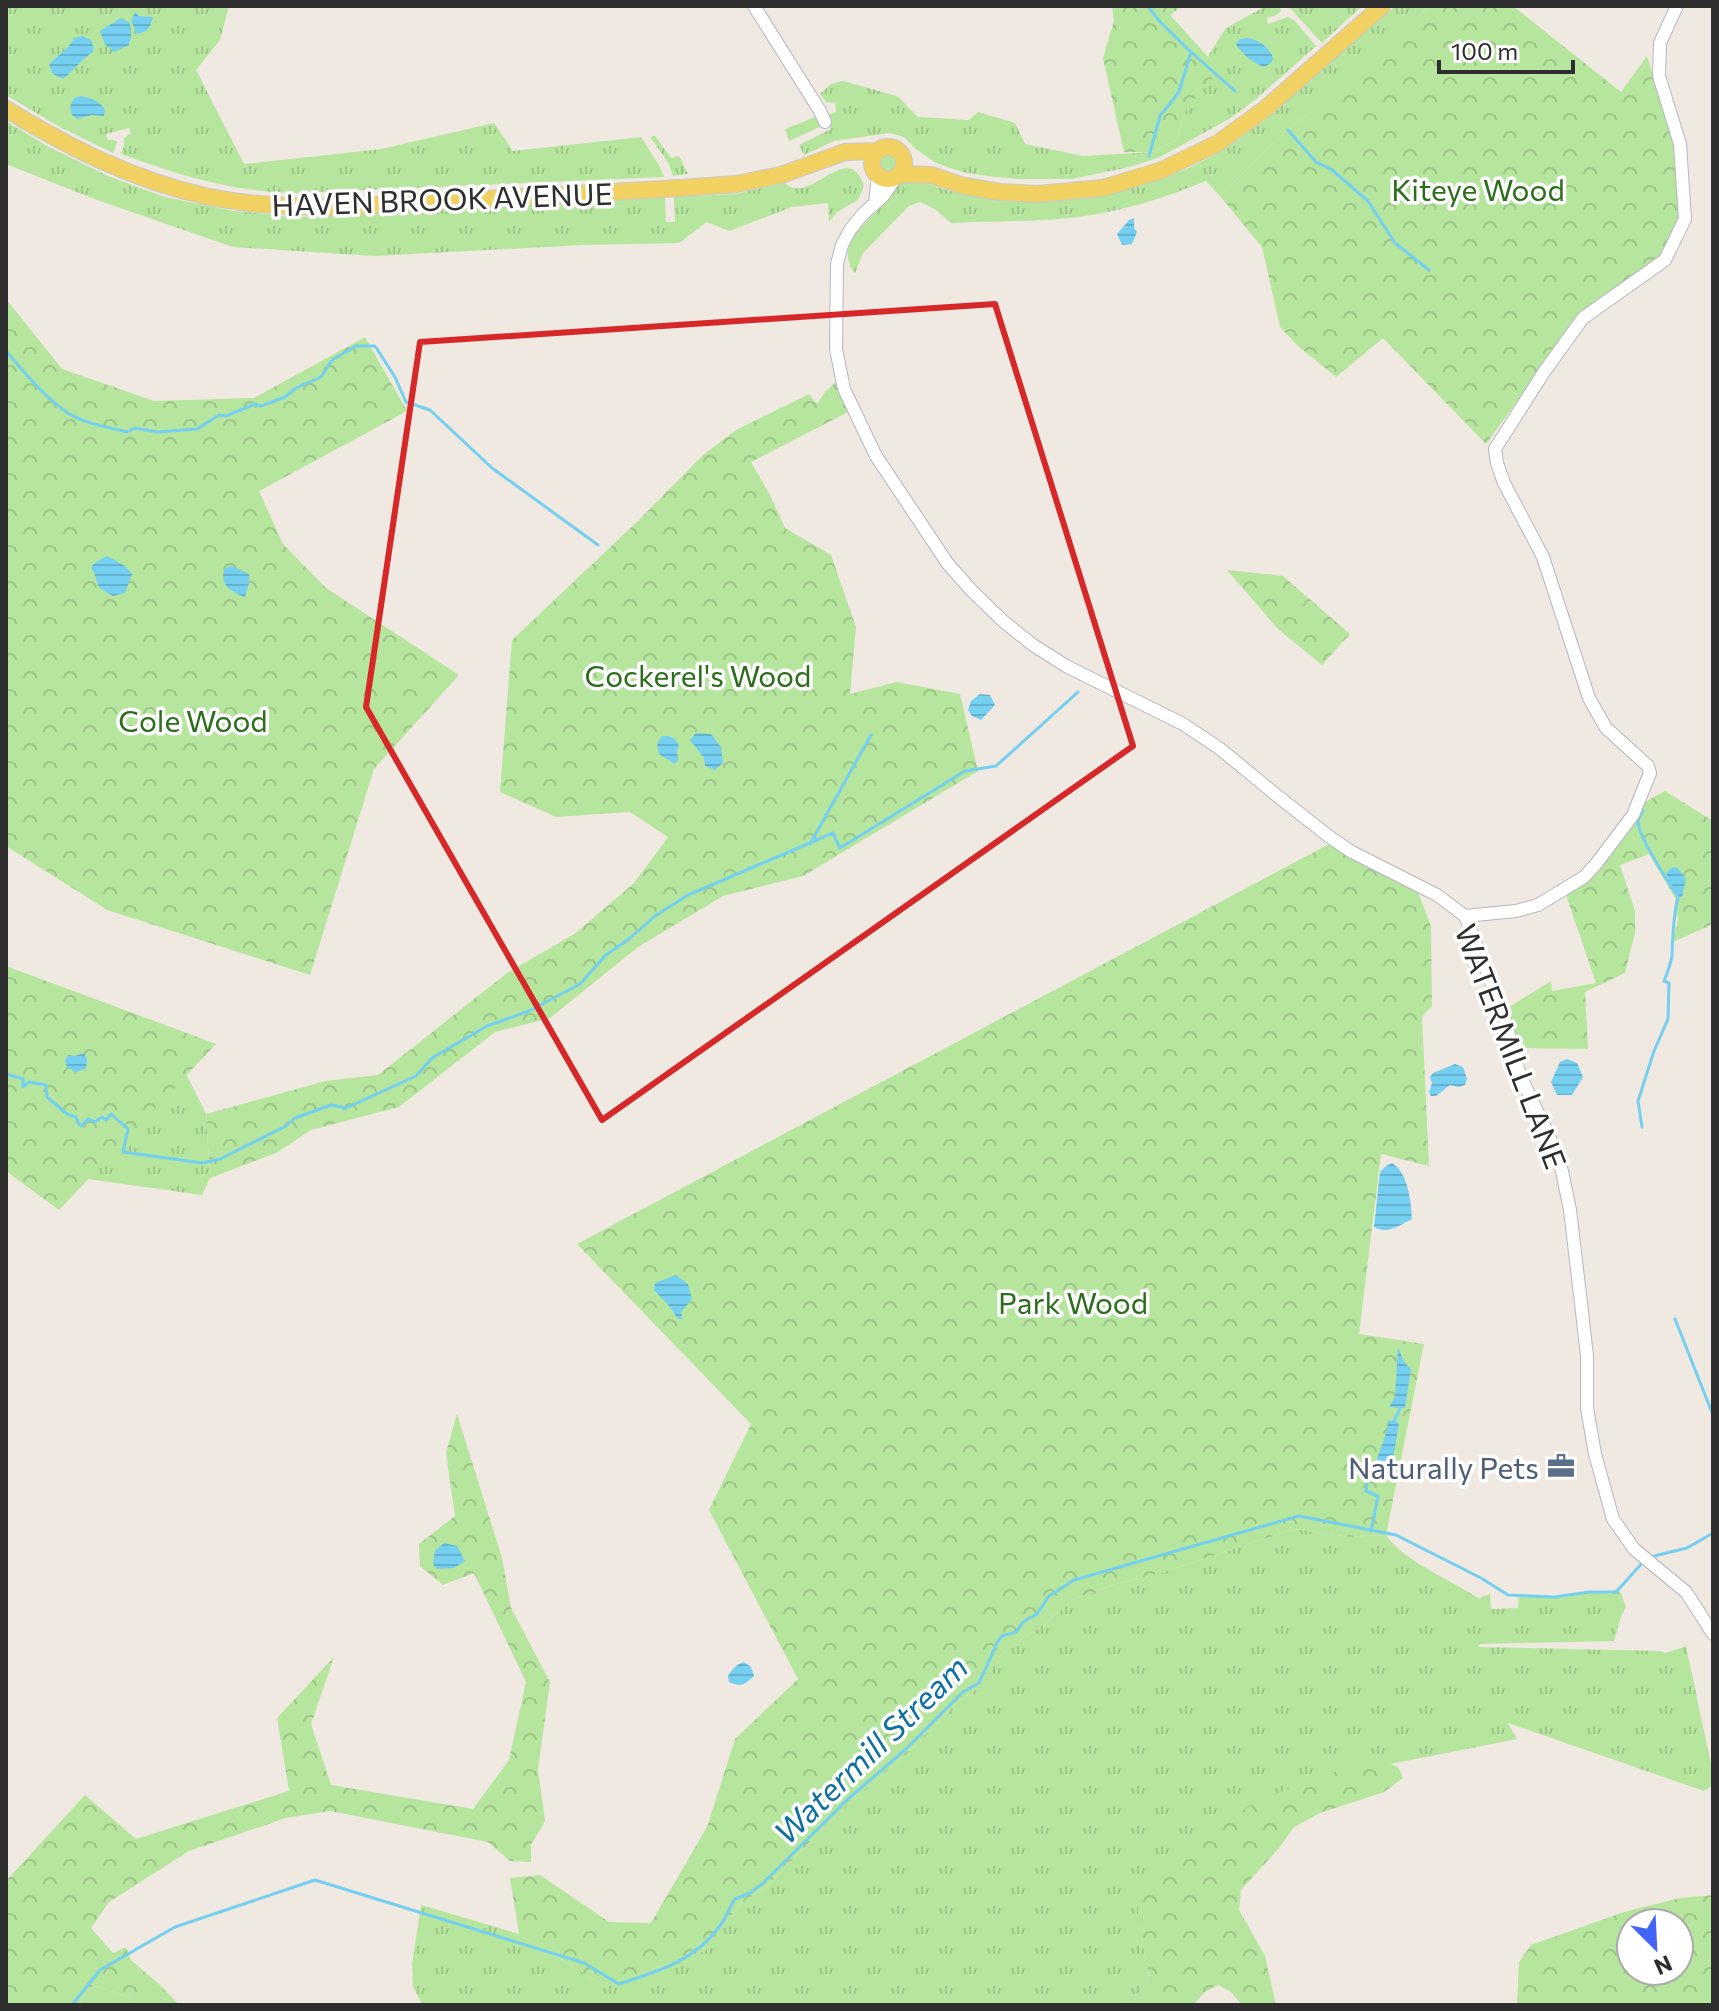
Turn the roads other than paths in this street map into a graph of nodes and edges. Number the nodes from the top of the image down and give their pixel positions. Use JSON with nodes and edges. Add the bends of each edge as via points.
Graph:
{"nodes":[{"id":1,"x":754,"y":6,"type":"edge"},
{"id":2,"x":1382,"y":6,"type":"edge"},
{"id":3,"x":1677,"y":6,"type":"edge"},
{"id":4,"x":6,"y":109,"type":"edge"},
{"id":5,"x":826,"y":113,"type":"dead end"},
{"id":6,"x":878,"y":151,"type":"junction"},
{"id":7,"x":845,"y":152,"type":"junction"},
{"id":8,"x":901,"y":154,"type":"junction"},
{"id":9,"x":876,"y":171,"type":"junction"},
{"id":10,"x":898,"y":175,"type":"junction"},
{"id":11,"x":931,"y":175,"type":"junction"},
{"id":12,"x":875,"y":203,"type":"junction"},
{"id":13,"x":1465,"y":916,"type":"junction"},
{"id":14,"x":1713,"y":1634,"type":"edge"}],
"edges":[{"from":1,"to":5,"type":"street"},
{"from":2,"to":11,"type":"main road","via":[[1265,109],[1218,143],[1162,170],[1103,188],[1037,194],[964,186]]},
{"from":3,"to":13,"type":"street","via":[[1660,43],[1659,76],[1680,144],[1685,219],[1665,260],[1583,318],[1495,449],[1504,483],[1543,557],[1589,698],[1606,728],[1650,773],[1633,815],[1584,877],[1538,905]]},
{"from":4,"to":7,"type":"main road","name":"HAVEN BROOK AVENUE","via":[[52,138],[141,177],[268,206],[360,206],[736,184],[781,175]]},
{"from":6,"to":7,"type":"main road","name":"HAVEN BROOK AVENUE"},
{"from":6,"to":8,"type":"main road","via":[[891,147]]},
{"from":6,"to":9,"type":"main road","via":[[873,158]]},
{"from":7,"to":9,"type":"main road"},
{"from":8,"to":10,"type":"main road","via":[[904,165]]},
{"from":8,"to":11,"type":"main road"},
{"from":9,"to":10,"type":"main road","via":[[887,179]]},
{"from":9,"to":12,"type":"street"},
{"from":10,"to":11,"type":"main road"},
{"from":10,"to":12,"type":"street","name":"WATERMILL LANE"},
{"from":12,"to":13,"type":"street","name":"WATERMILL LANE","via":[[850,230],[839,256],[838,363],[844,389],[876,456],[948,564],[1033,645],[1183,724],[1331,838],[1437,895]]},
{"from":13,"to":14,"type":"street","name":"WATERMILL LANE","via":[[1502,1010],[1520,1075],[1559,1159],[1587,1356],[1587,1408],[1613,1519],[1634,1549],[1686,1592]]}]}
